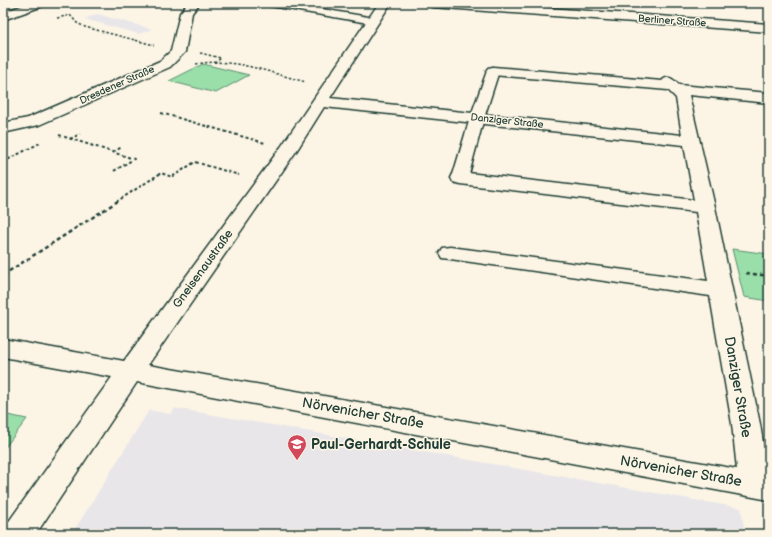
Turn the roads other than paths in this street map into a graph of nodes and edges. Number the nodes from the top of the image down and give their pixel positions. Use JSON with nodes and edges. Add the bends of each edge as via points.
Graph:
{"nodes":[{"id":1,"x":42,"y":3,"type":"edge"},
{"id":2,"x":194,"y":3,"type":"edge"},
{"id":3,"x":270,"y":3,"type":"edge"},
{"id":4,"x":386,"y":3,"type":"edge"},
{"id":5,"x":432,"y":3,"type":"edge"},
{"id":6,"x":3,"y":16,"type":"edge"},
{"id":7,"x":374,"y":21,"type":"junction"},
{"id":8,"x":769,"y":28,"type":"edge"},
{"id":9,"x":493,"y":71,"type":"joint"},
{"id":10,"x":671,"y":85,"type":"junction"},
{"id":11,"x":326,"y":95,"type":"junction"},
{"id":12,"x":769,"y":98,"type":"edge"},
{"id":13,"x":477,"y":118,"type":"junction"},
{"id":14,"x":3,"y":128,"type":"edge"},
{"id":15,"x":692,"y":141,"type":"junction"},
{"id":16,"x":460,"y":178,"type":"joint"},
{"id":17,"x":705,"y":207,"type":"junction"},
{"id":18,"x":450,"y":253,"type":"dead end"},
{"id":19,"x":720,"y":290,"type":"junction"},
{"id":20,"x":3,"y":348,"type":"edge"},
{"id":21,"x":131,"y":370,"type":"junction"},
{"id":22,"x":761,"y":486,"type":"edge"},
{"id":23,"x":18,"y":534,"type":"edge"}],
"edges":[{"from":1,"to":6,"type":"street"},
{"from":2,"to":14,"type":"street","name":"Dresdener Straße","via":[[186,13],[178,52],[165,64],[33,122]]},
{"from":3,"to":7,"type":"lane"},
{"from":4,"to":7,"type":"street","name":"Gneisenaustraße"},
{"from":5,"to":8,"type":"street","name":"Berliner Straße"},
{"from":7,"to":11,"type":"street","name":"Gneisenaustraße"},
{"from":9,"to":10,"type":"street"},
{"from":9,"to":13,"type":"lane"},
{"from":10,"to":12,"type":"street"},
{"from":10,"to":15,"type":"street","name":"Danziger Straße","via":[[683,97]]},
{"from":11,"to":13,"type":"street","name":"Danziger Straße"},
{"from":11,"to":21,"type":"street","name":"Gneisenaustraße"},
{"from":13,"to":15,"type":"street","name":"Danziger Straße"},
{"from":13,"to":16,"type":"lane"},
{"from":15,"to":17,"type":"street","name":"Danziger Straße"},
{"from":16,"to":17,"type":"street"},
{"from":17,"to":19,"type":"street","name":"Danziger Straße"},
{"from":18,"to":19,"type":"street"},
{"from":19,"to":22,"type":"street","name":"Danziger Straße"},
{"from":20,"to":21,"type":"street","name":"Nörvenicher Straße"},
{"from":21,"to":22,"type":"street","name":"Nörvenicher Straße"},
{"from":21,"to":23,"type":"street","name":"Gneisenaustraße"}]}
